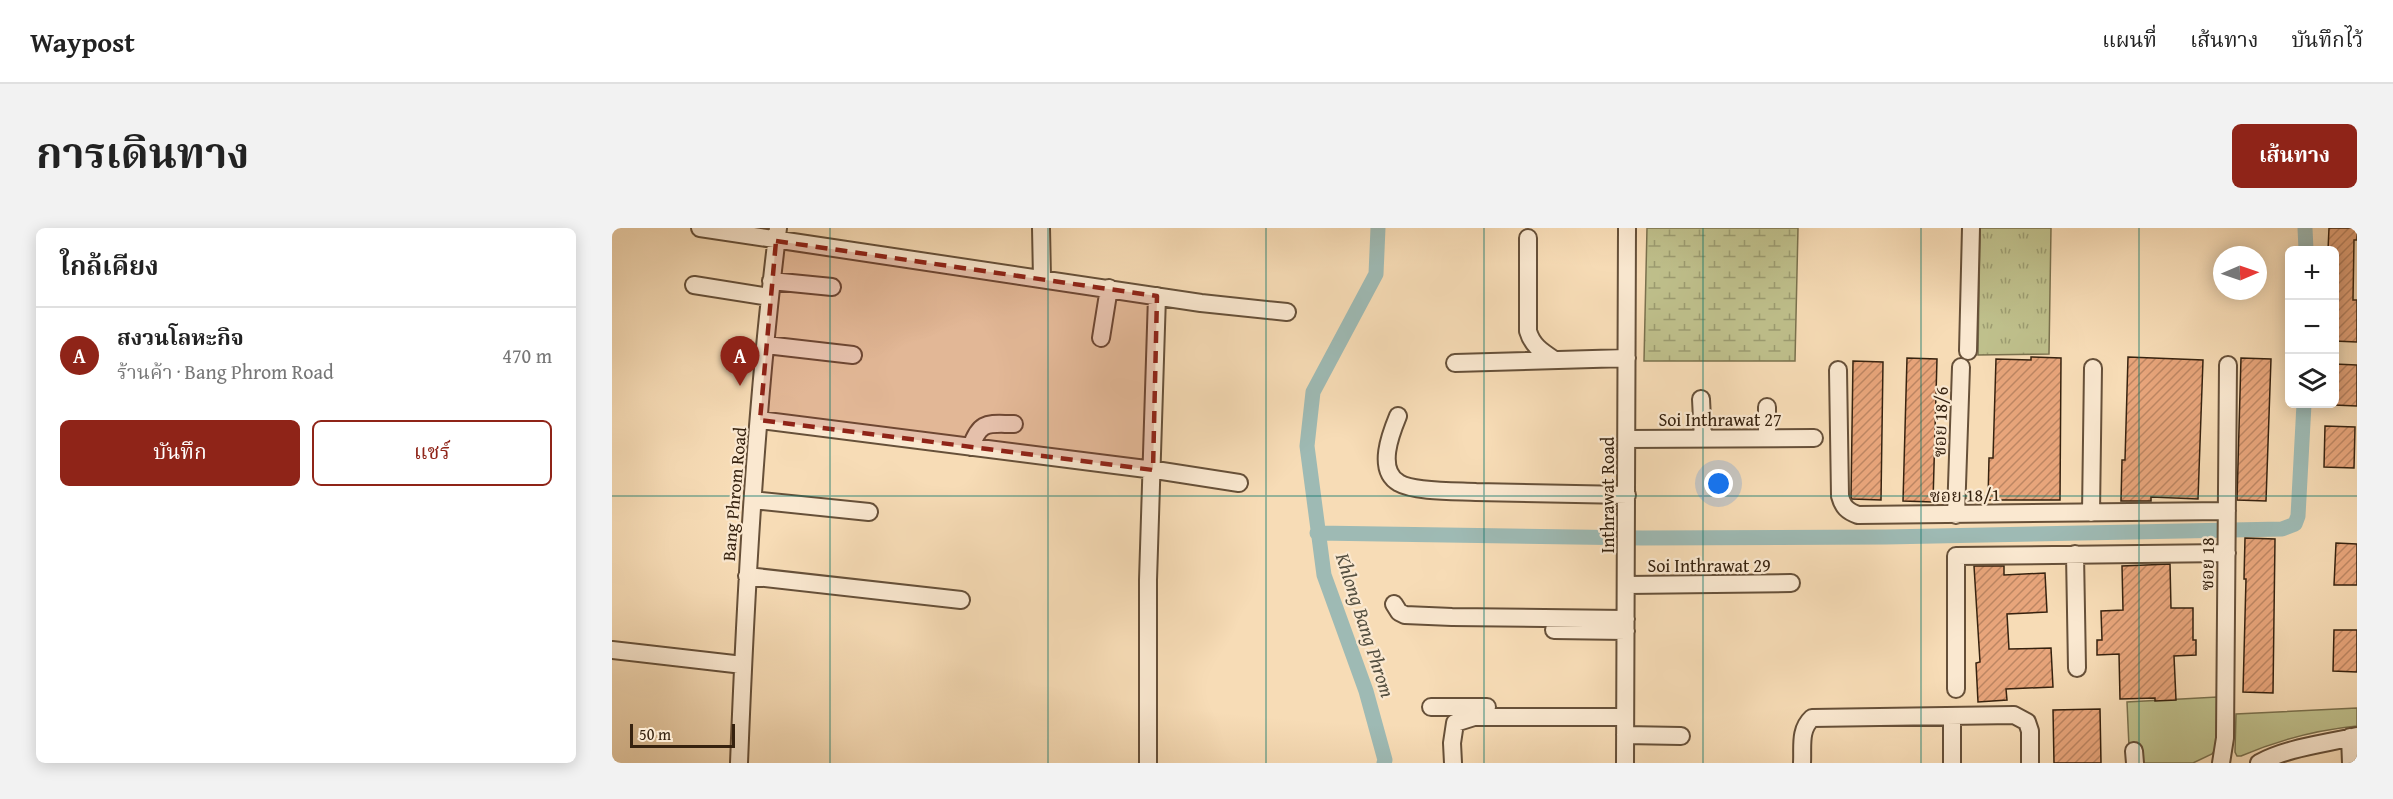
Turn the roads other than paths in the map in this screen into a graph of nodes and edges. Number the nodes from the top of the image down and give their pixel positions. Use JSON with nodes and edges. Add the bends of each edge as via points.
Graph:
{"nodes":[{"id":1,"x":699,"y":228,"type":"edge"},
{"id":2,"x":1041,"y":228,"type":"edge"},
{"id":3,"x":1627,"y":228,"type":"edge"},
{"id":4,"x":1971,"y":228,"type":"edge"},
{"id":5,"x":777,"y":235,"type":"edge"},
{"id":6,"x":1528,"y":238,"type":"dead end"},
{"id":7,"x":1042,"y":279,"type":"junction"},
{"id":8,"x":694,"y":285,"type":"dead end"},
{"id":9,"x":832,"y":287,"type":"dead end"},
{"id":10,"x":1108,"y":288,"type":"junction"},
{"id":11,"x":771,"y":289,"type":"junction"},
{"id":12,"x":1157,"y":296,"type":"junction"},
{"id":13,"x":1287,"y":312,"type":"dead end"},
{"id":14,"x":1101,"y":338,"type":"dead end"},
{"id":15,"x":766,"y":345,"type":"junction"},
{"id":16,"x":1968,"y":351,"type":"dead end"},
{"id":17,"x":853,"y":355,"type":"dead end"},
{"id":18,"x":1627,"y":358,"type":"junction"},
{"id":19,"x":1553,"y":359,"type":"junction"},
{"id":20,"x":1455,"y":363,"type":"dead end"},
{"id":21,"x":2228,"y":365,"type":"dead end"},
{"id":22,"x":1961,"y":367,"type":"dead end"},
{"id":23,"x":2092,"y":368,"type":"dead end"},
{"id":24,"x":1838,"y":370,"type":"dead end"},
{"id":25,"x":1701,"y":399,"type":"dead end"},
{"id":26,"x":1767,"y":407,"type":"dead end"},
{"id":27,"x":1398,"y":416,"type":"dead end"},
{"id":28,"x":760,"y":420,"type":"junction"},
{"id":29,"x":1014,"y":424,"type":"dead end"},
{"id":30,"x":1767,"y":438,"type":"junction"},
{"id":31,"x":1814,"y":438,"type":"dead end"},
{"id":32,"x":1627,"y":439,"type":"junction"},
{"id":33,"x":1703,"y":439,"type":"junction"},
{"id":34,"x":971,"y":447,"type":"junction"},
{"id":35,"x":1153,"y":470,"type":"junction"},
{"id":36,"x":1239,"y":483,"type":"dead end"},
{"id":37,"x":1627,"y":495,"type":"junction"},
{"id":38,"x":753,"y":500,"type":"junction"},
{"id":39,"x":869,"y":512,"type":"dead end"},
{"id":40,"x":2091,"y":513,"type":"junction"},
{"id":41,"x":1956,"y":515,"type":"junction"},
{"id":42,"x":2227,"y":516,"type":"junction"},
{"id":43,"x":2227,"y":549,"type":"junction"},
{"id":44,"x":2075,"y":554,"type":"junction"},
{"id":45,"x":747,"y":576,"type":"junction"},
{"id":46,"x":1791,"y":583,"type":"dead end"},
{"id":47,"x":1627,"y":585,"type":"junction"},
{"id":48,"x":962,"y":600,"type":"dead end"},
{"id":49,"x":1394,"y":604,"type":"dead end"},
{"id":50,"x":1626,"y":625,"type":"junction"},
{"id":51,"x":1424,"y":627,"type":"dead end"},
{"id":52,"x":612,"y":650,"type":"edge"},
{"id":53,"x":743,"y":665,"type":"junction"},
{"id":54,"x":2077,"y":668,"type":"dead end"},
{"id":55,"x":1956,"y":689,"type":"dead end"},
{"id":56,"x":1431,"y":707,"type":"dead end"},
{"id":57,"x":1625,"y":712,"type":"junction"},
{"id":58,"x":1952,"y":716,"type":"junction"},
{"id":59,"x":1625,"y":735,"type":"junction"},
{"id":60,"x":1681,"y":736,"type":"dead end"},
{"id":61,"x":2353,"y":736,"type":"edge"},
{"id":62,"x":739,"y":763,"type":"edge"},
{"id":63,"x":1148,"y":763,"type":"edge"},
{"id":64,"x":1453,"y":763,"type":"edge"},
{"id":65,"x":1624,"y":763,"type":"edge"},
{"id":66,"x":1803,"y":763,"type":"edge"},
{"id":67,"x":1952,"y":763,"type":"edge"},
{"id":68,"x":2030,"y":763,"type":"edge"},
{"id":69,"x":2221,"y":763,"type":"edge"},
{"id":70,"x":2259,"y":763,"type":"edge"},
{"id":71,"x":2351,"y":763,"type":"edge"}],
"edges":[{"from":1,"to":5,"type":"street"},
{"from":2,"to":7,"type":"street"},
{"from":3,"to":18,"type":"street","name":"Inthrawat Road"},
{"from":4,"to":16,"type":"street"},
{"from":5,"to":7,"type":"street"},
{"from":5,"to":11,"type":"street","name":"Bang Phrom Road"},
{"from":6,"to":19,"type":"street","via":[[1528,331],[1537,348]]},
{"from":7,"to":10,"type":"street"},
{"from":8,"to":11,"type":"street"},
{"from":9,"to":11,"type":"street"},
{"from":10,"to":12,"type":"street"},
{"from":10,"to":14,"type":"street"},
{"from":11,"to":15,"type":"street","name":"Bang Phrom Road"},
{"from":12,"to":13,"type":"street"},
{"from":12,"to":35,"type":"street"},
{"from":15,"to":17,"type":"street"},
{"from":15,"to":28,"type":"street","name":"Bang Phrom Road"},
{"from":18,"to":19,"type":"street"},
{"from":18,"to":32,"type":"street","name":"Inthrawat Road"},
{"from":19,"to":20,"type":"street"},
{"from":21,"to":42,"type":"street","name":"ซอย 18"},
{"from":22,"to":41,"type":"street","name":"ซอย 18/6"},
{"from":23,"to":40,"type":"street"},
{"from":24,"to":41,"type":"street","name":"ซอย 18/1","via":[[1842,506],[1858,515]]},
{"from":25,"to":33,"type":"street"},
{"from":26,"to":30,"type":"street"},
{"from":27,"to":37,"type":"street","via":[[1386,457],[1391,474],[1399,483],[1433,491]]},
{"from":28,"to":34,"type":"street"},
{"from":28,"to":38,"type":"street","name":"Bang Phrom Road"},
{"from":29,"to":34,"type":"street","via":[[983,426],[976,430]]},
{"from":30,"to":31,"type":"street","name":"Soi Inthrawat 27"},
{"from":30,"to":33,"type":"street","name":"Soi Inthrawat 27"},
{"from":32,"to":33,"type":"street","name":"Soi Inthrawat 27"},
{"from":32,"to":37,"type":"street","name":"Inthrawat Road"},
{"from":34,"to":35,"type":"street"},
{"from":35,"to":36,"type":"street"},
{"from":35,"to":63,"type":"street","via":[[1148,580]]},
{"from":37,"to":47,"type":"street","name":"Inthrawat Road"},
{"from":38,"to":39,"type":"street"},
{"from":38,"to":45,"type":"street","name":"Bang Phrom Road"},
{"from":40,"to":41,"type":"street","name":"ซอย 18/1"},
{"from":40,"to":42,"type":"street","name":"ซอย 18/1"},
{"from":42,"to":43,"type":"street","name":"ซอย 18"},
{"from":43,"to":44,"type":"street"},
{"from":43,"to":69,"type":"street","name":"ซอย 18","via":[[2225,738]]},
{"from":44,"to":54,"type":"street"},
{"from":44,"to":55,"type":"street","via":[[1956,556]]},
{"from":45,"to":48,"type":"street"},
{"from":45,"to":53,"type":"street","name":"Bang Phrom Road"},
{"from":46,"to":47,"type":"street","name":"Soi Inthrawat 29"},
{"from":47,"to":50,"type":"street","name":"Inthrawat Road"},
{"from":49,"to":50,"type":"street","via":[[1405,615]]},
{"from":50,"to":51,"type":"street"},
{"from":50,"to":57,"type":"street","name":"Inthrawat Road"},
{"from":52,"to":53,"type":"street"},
{"from":53,"to":62,"type":"street","name":"Bang Phrom Road"},
{"from":56,"to":57,"type":"street"},
{"from":57,"to":59,"type":"street","name":"Inthrawat Road"},
{"from":57,"to":64,"type":"street","via":[[1462,720],[1455,723]]},
{"from":58,"to":66,"type":"street","via":[[1812,718],[1805,724]]},
{"from":58,"to":67,"type":"street"},
{"from":58,"to":68,"type":"street","via":[[2014,715],[2027,722]]},
{"from":59,"to":60,"type":"street"},
{"from":59,"to":65,"type":"street","name":"Inthrawat Road"},
{"from":61,"to":70,"type":"street"},
{"from":61,"to":71,"type":"street"}]}
